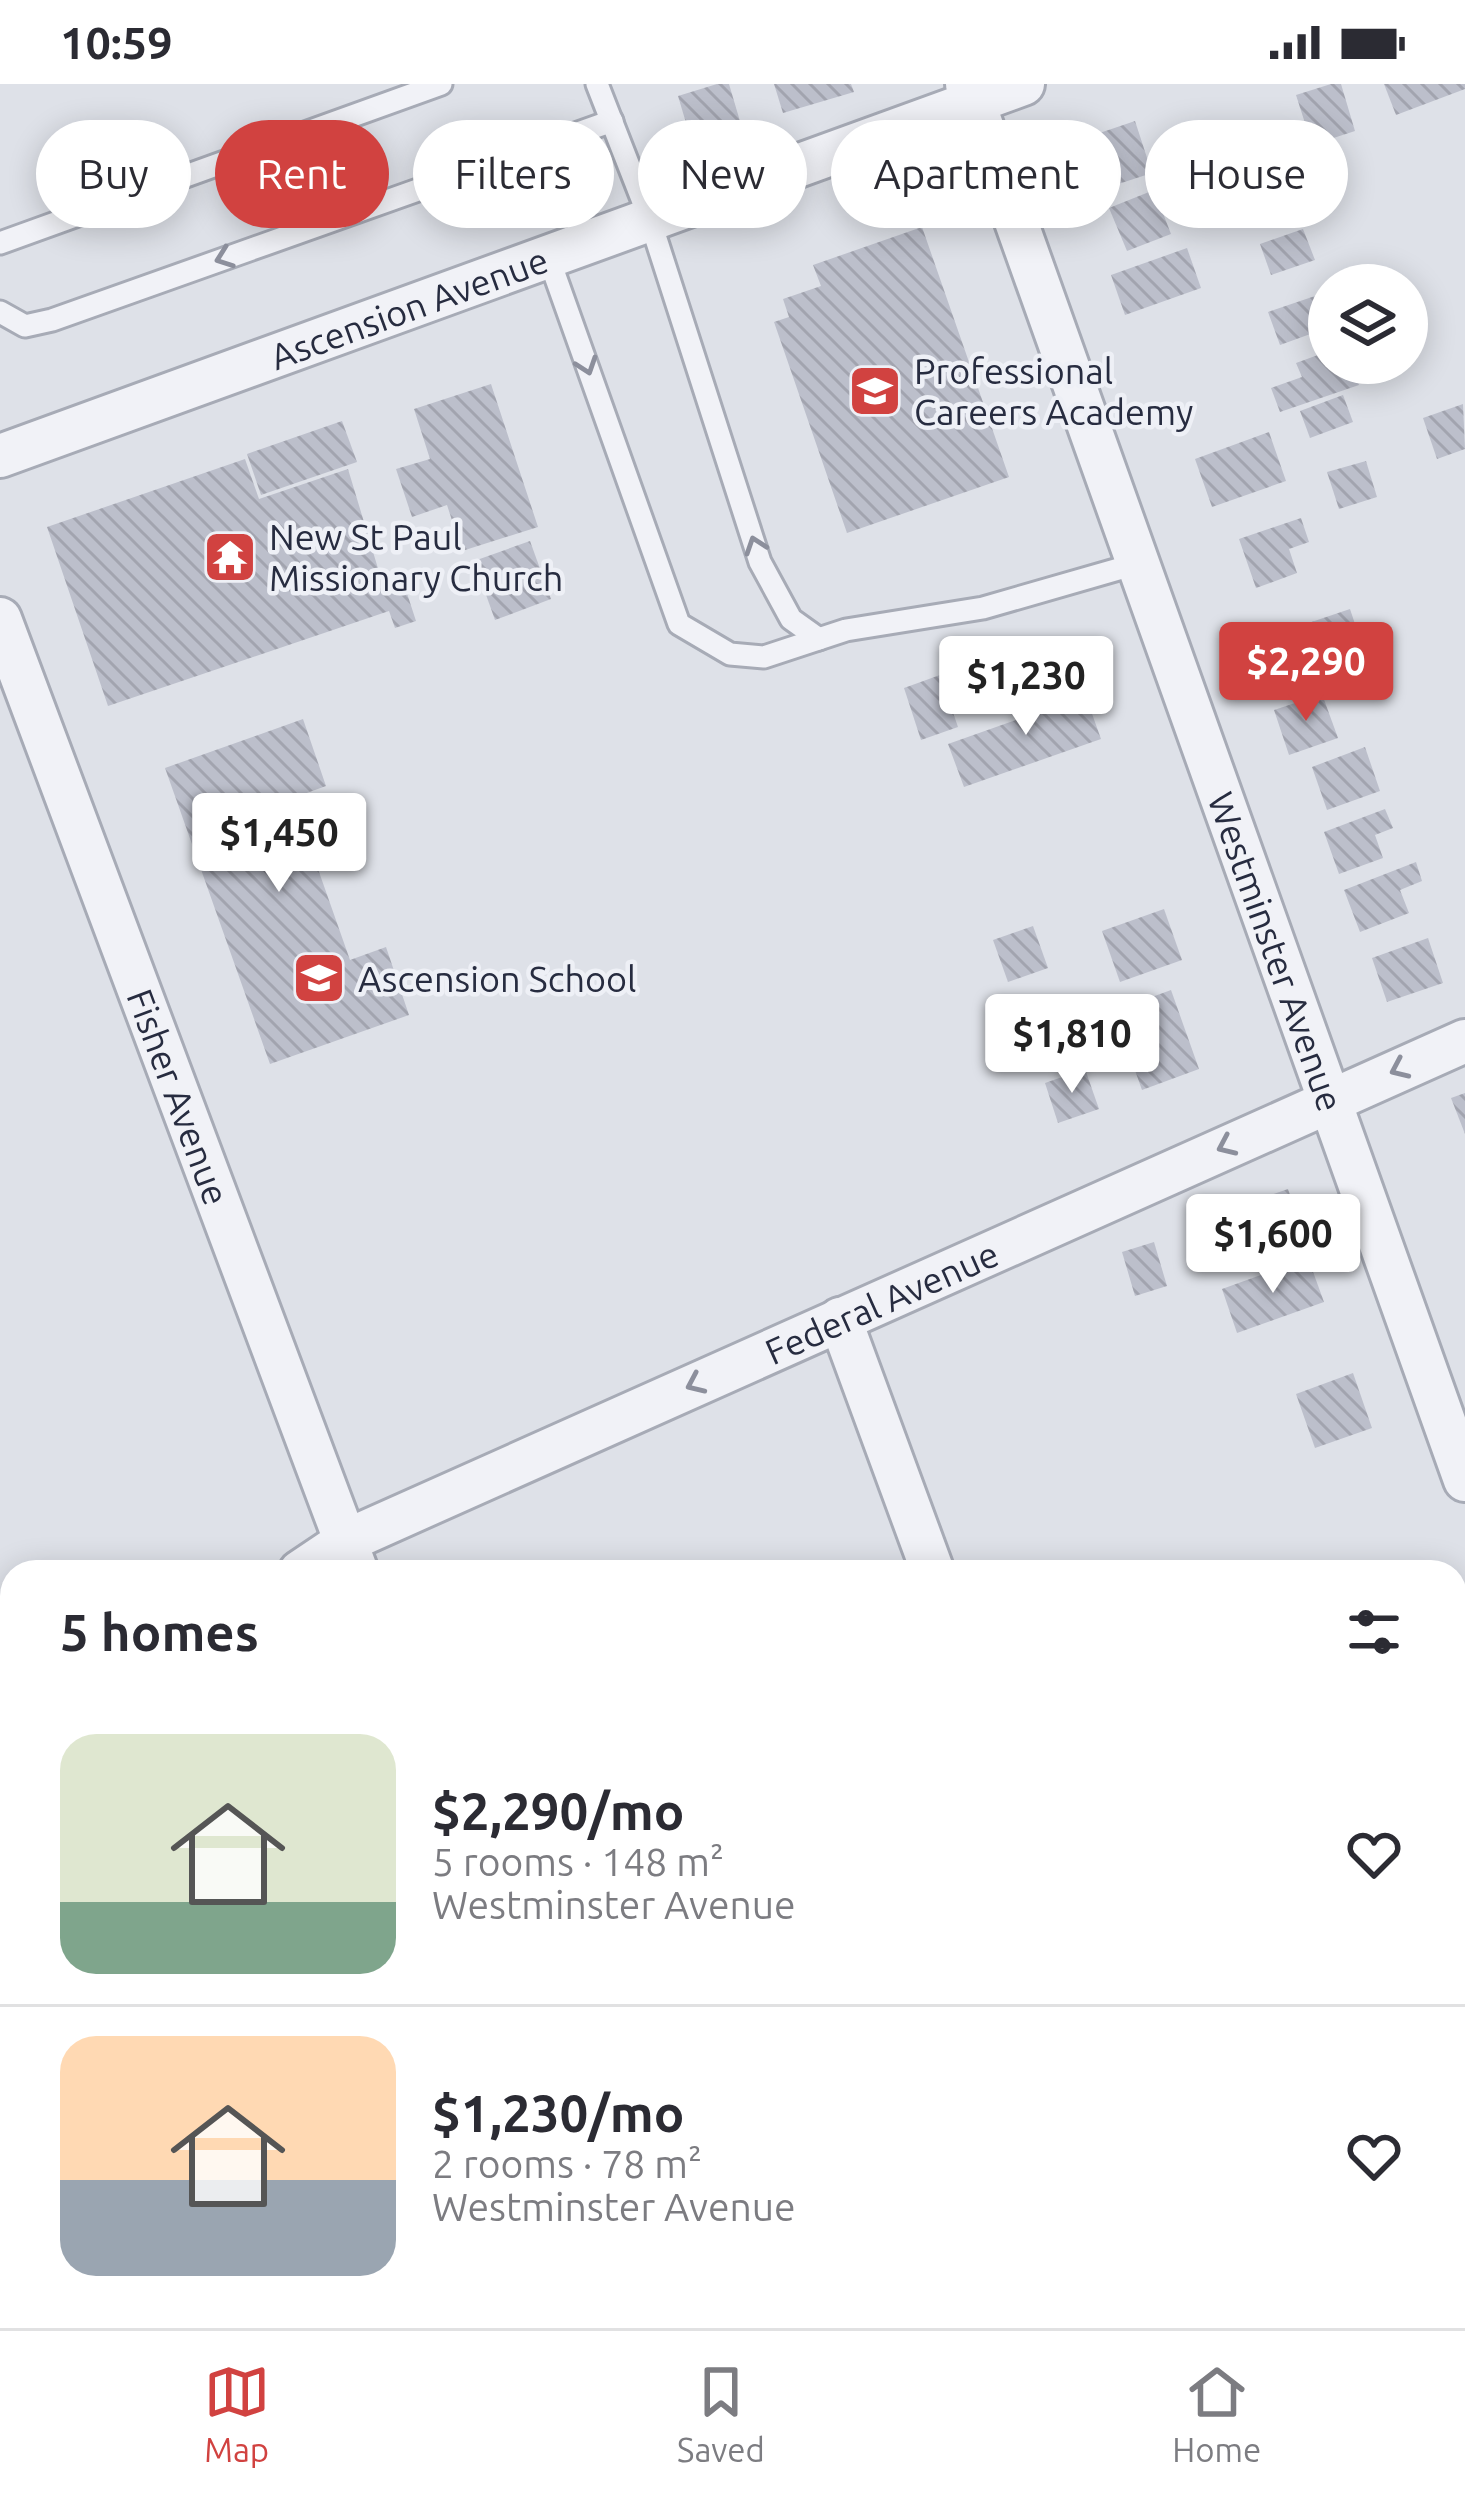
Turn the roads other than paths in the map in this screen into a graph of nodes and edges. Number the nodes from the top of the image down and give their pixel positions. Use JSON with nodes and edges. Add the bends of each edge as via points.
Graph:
{"nodes":[{"id":1,"x":441,"y":84,"type":"edge"},
{"id":2,"x":597,"y":84,"type":"edge"},
{"id":3,"x":1023,"y":84,"type":"edge"},
{"id":4,"x":970,"y":93,"type":"edge"},
{"id":5,"x":611,"y":120,"type":"edge"},
{"id":6,"x":614,"y":129,"type":"edge"},
{"id":7,"x":807,"y":156,"type":"edge"},
{"id":8,"x":638,"y":189,"type":"edge"},
{"id":9,"x":413,"y":191,"type":"edge"},
{"id":10,"x":638,"y":221,"type":"edge"},
{"id":11,"x":653,"y":228,"type":"edge"},
{"id":12,"x":0,"y":243,"type":"edge"},
{"id":13,"x":548,"y":256,"type":"junction"},
{"id":14,"x":0,"y":312,"type":"edge"},
{"id":15,"x":0,"y":457,"type":"edge"},
{"id":16,"x":1136,"y":564,"type":"junction"},
{"id":17,"x":0,"y":619,"type":"edge"},
{"id":18,"x":818,"y":639,"type":"junction"},
{"id":19,"x":1465,"y":1041,"type":"edge"},
{"id":20,"x":1333,"y":1098,"type":"junction"},
{"id":21,"x":840,"y":1319,"type":"junction"},
{"id":22,"x":1465,"y":1480,"type":"edge"},
{"id":23,"x":351,"y":1557,"type":"edge"},
{"id":24,"x":929,"y":1560,"type":"edge"}],
"edges":[{"from":1,"to":12,"type":"lane"},
{"from":2,"to":5,"type":"lane"},
{"from":3,"to":4,"type":"street","name":"Ascension Avenue"},
{"from":4,"to":7,"type":"street","name":"Ascension Avenue"},
{"from":4,"to":16,"type":"street","name":"Westminster Avenue"},
{"from":6,"to":8,"type":"lane"},
{"from":9,"to":14,"type":"lane","one_way":true,"via":[[52,320],[26,326]]},
{"from":10,"to":13,"type":"street","name":"Ascension Avenue"},
{"from":18,"to":11,"type":"lane","one_way":true,"via":[[791,619],[760,562]]},
{"from":13,"to":15,"type":"street","name":"Ascension Avenue"},
{"from":13,"to":18,"type":"lane","one_way":true,"via":[[679,624],[730,653],[764,657]]},
{"from":16,"to":18,"type":"lane","via":[[983,608]]},
{"from":16,"to":20,"type":"street","name":"Westminster Avenue"},
{"from":17,"to":23,"type":"street","name":"Fisher Avenue"},
{"from":19,"to":20,"type":"street","name":"Federal Avenue","one_way":true},
{"from":20,"to":21,"type":"street","name":"Federal Avenue","one_way":true},
{"from":20,"to":22,"type":"street","name":"Westminster Avenue"},
{"from":21,"to":23,"type":"street","name":"Federal Avenue","one_way":true},
{"from":21,"to":24,"type":"street"}]}
